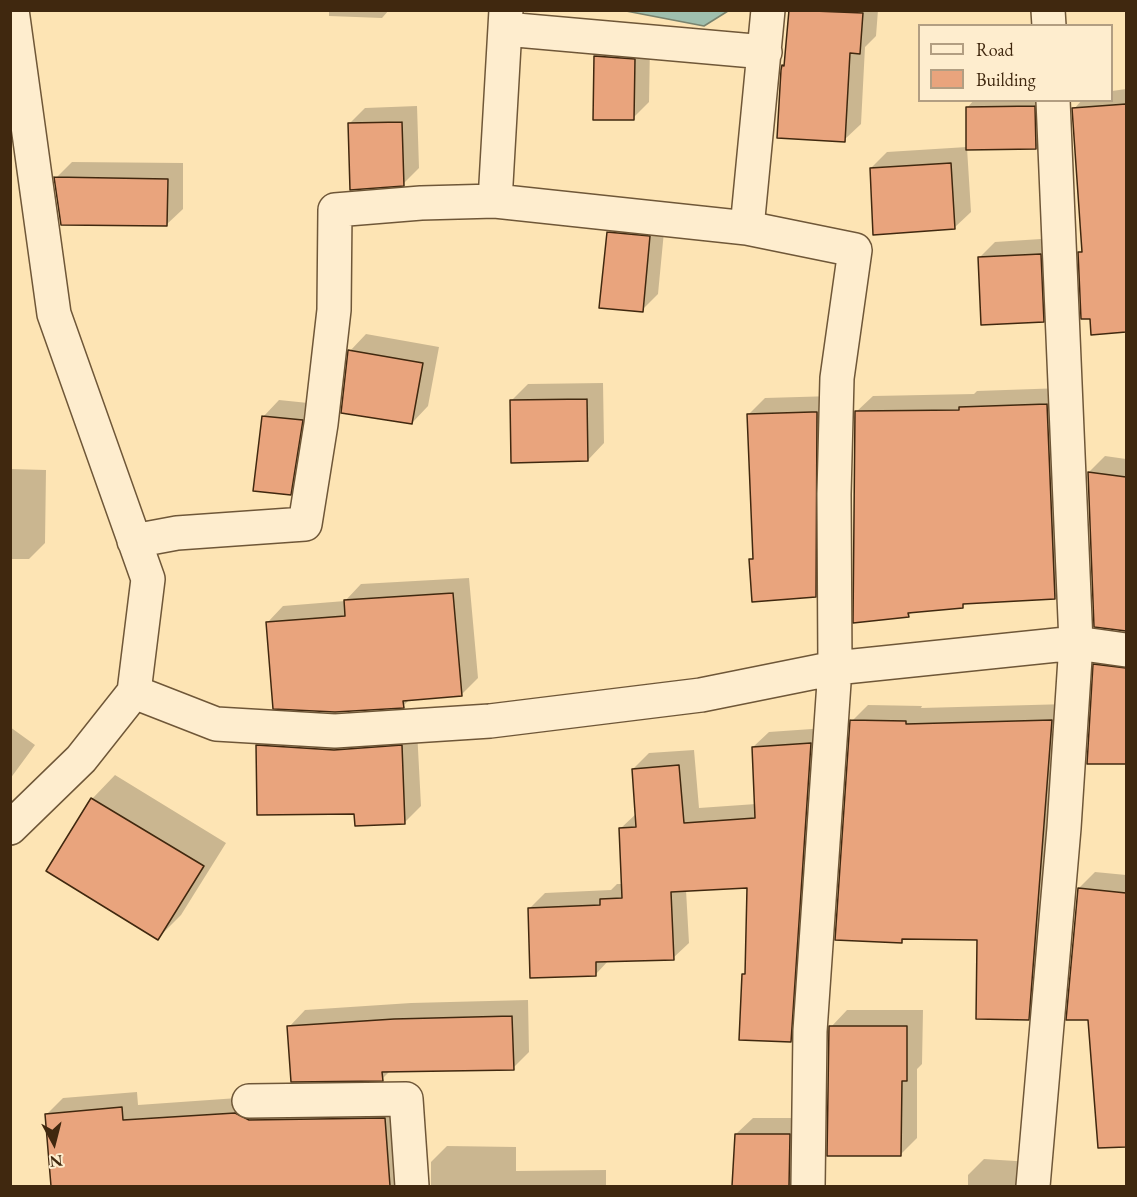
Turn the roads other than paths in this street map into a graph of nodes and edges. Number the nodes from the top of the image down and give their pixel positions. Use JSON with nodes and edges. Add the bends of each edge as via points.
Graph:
{"nodes":[{"id":1,"x":12,"y":10,"type":"edge"},
{"id":2,"x":768,"y":10,"type":"edge"},
{"id":3,"x":506,"y":20,"type":"edge"},
{"id":4,"x":765,"y":52,"type":"junction"},
{"id":5,"x":1053,"y":102,"type":"edge"},
{"id":6,"x":495,"y":201,"type":"junction"},
{"id":7,"x":747,"y":228,"type":"junction"},
{"id":8,"x":134,"y":541,"type":"junction"},
{"id":9,"x":1076,"y":644,"type":"junction"},
{"id":10,"x":1126,"y":651,"type":"edge"},
{"id":11,"x":835,"y":668,"type":"junction"},
{"id":12,"x":134,"y":692,"type":"junction"},
{"id":13,"x":10,"y":828,"type":"edge"},
{"id":14,"x":249,"y":1101,"type":"dead end"},
{"id":15,"x":412,"y":1186,"type":"edge"},
{"id":16,"x":808,"y":1186,"type":"edge"},
{"id":17,"x":1033,"y":1186,"type":"edge"}],
"edges":[{"from":1,"to":8,"type":"street","via":[[54,314]]},
{"from":2,"to":4,"type":"street"},
{"from":3,"to":4,"type":"street"},
{"from":3,"to":6,"type":"street"},
{"from":4,"to":7,"type":"street"},
{"from":5,"to":9,"type":"street"},
{"from":6,"to":7,"type":"street"},
{"from":6,"to":8,"type":"street","via":[[336,210],[334,310],[305,525],[177,533]]},
{"from":7,"to":11,"type":"street","via":[[855,250],[837,378]]},
{"from":8,"to":12,"type":"street","via":[[148,579]]},
{"from":9,"to":10,"type":"street"},
{"from":9,"to":11,"type":"street"},
{"from":9,"to":17,"type":"street","via":[[1065,828]]},
{"from":11,"to":12,"type":"street","via":[[677,698],[490,721],[335,730],[216,724]]},
{"from":11,"to":16,"type":"street","via":[[810,1031]]},
{"from":12,"to":13,"type":"street","via":[[81,759]]},
{"from":14,"to":15,"type":"street","via":[[406,1099]]}]}
